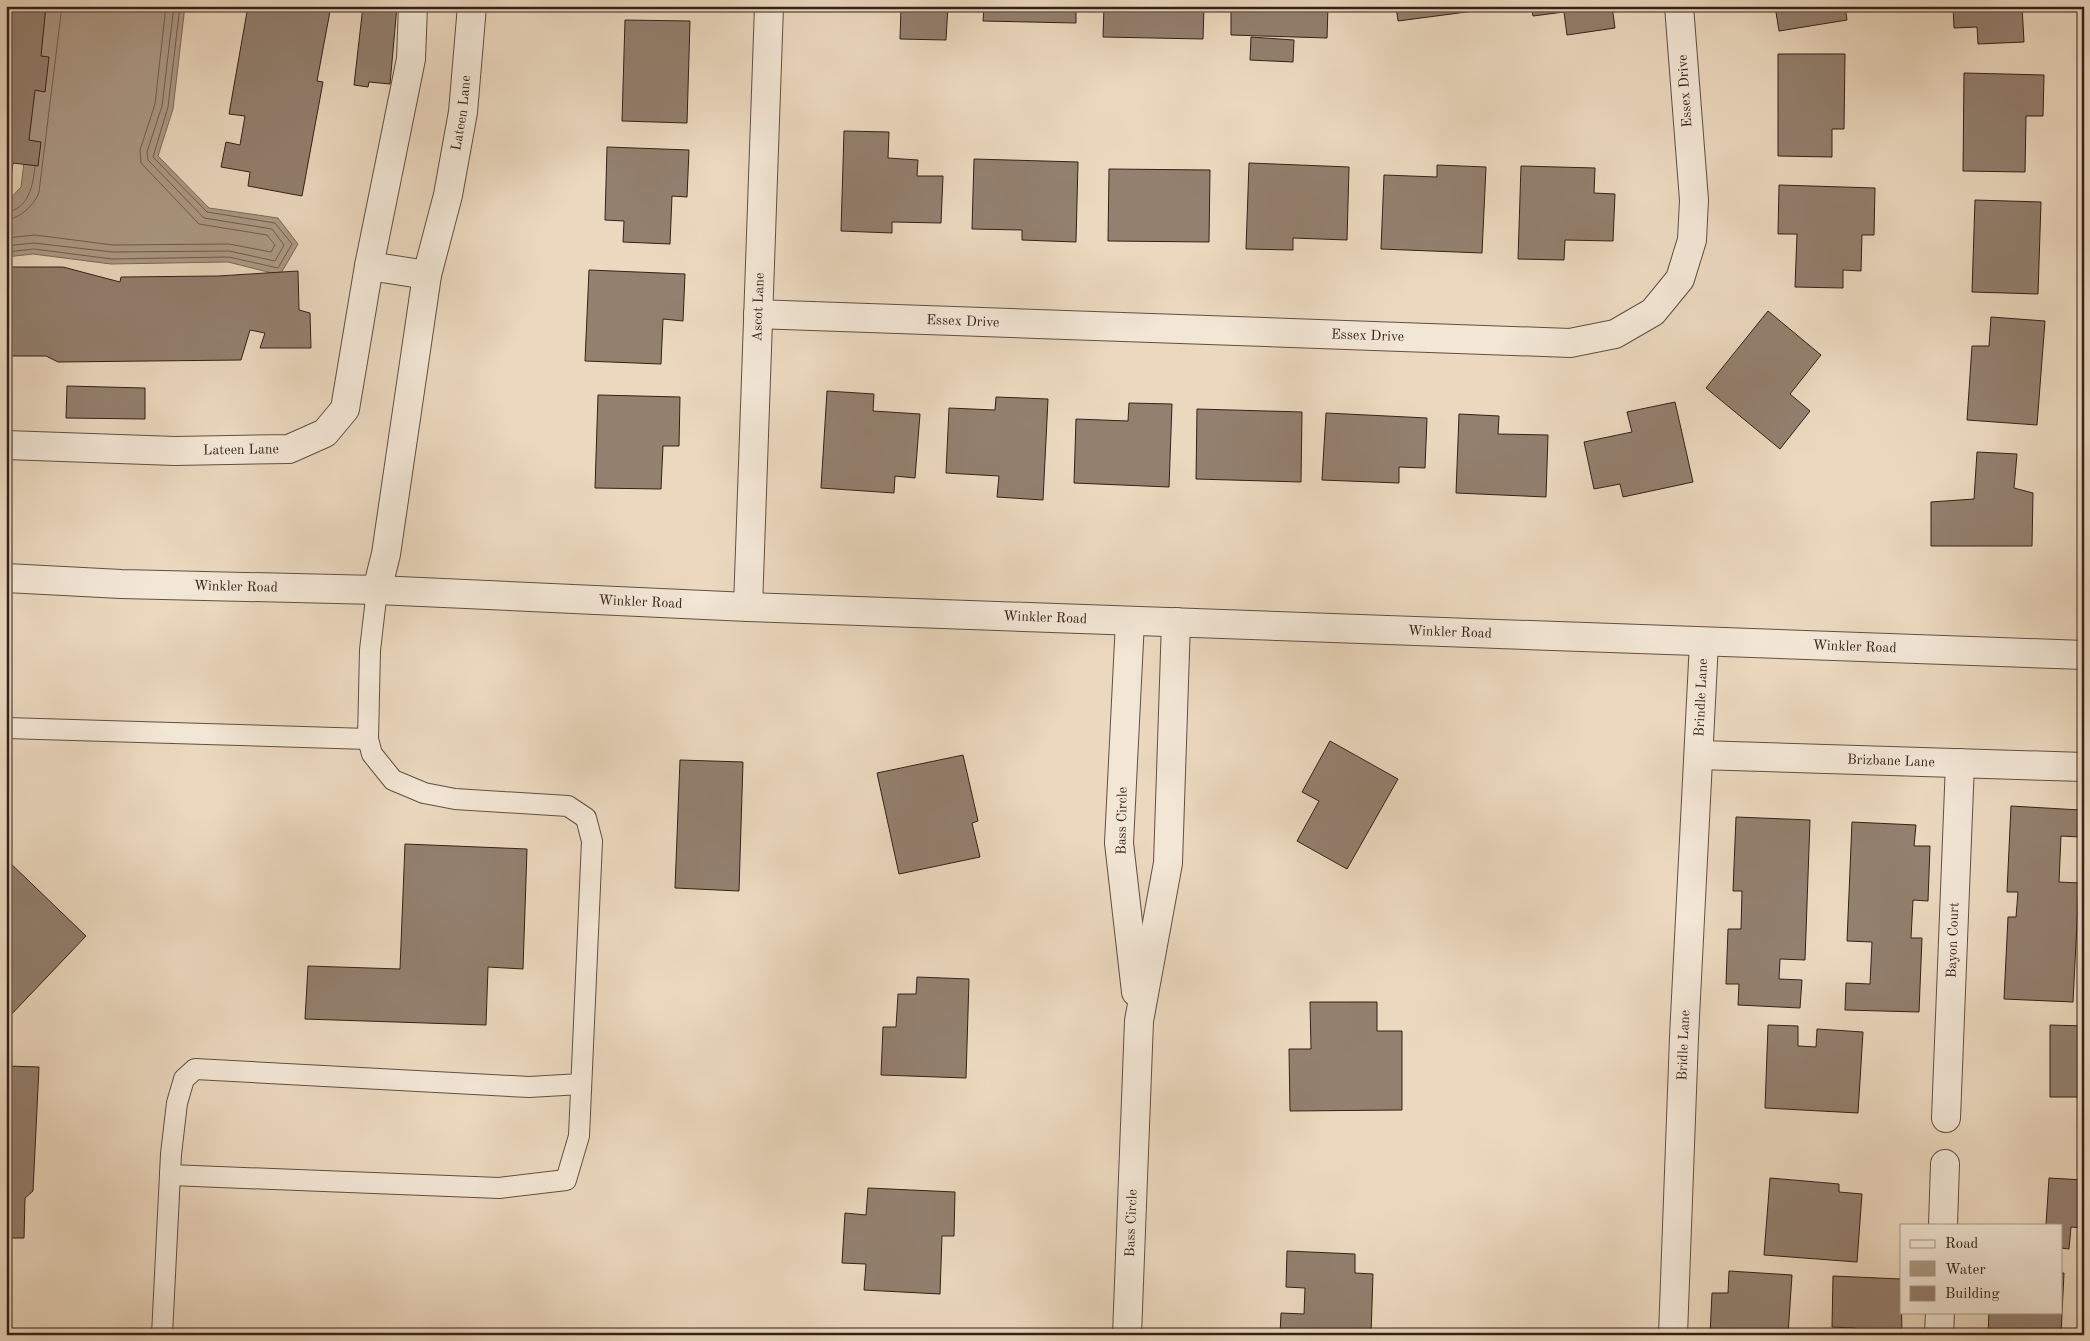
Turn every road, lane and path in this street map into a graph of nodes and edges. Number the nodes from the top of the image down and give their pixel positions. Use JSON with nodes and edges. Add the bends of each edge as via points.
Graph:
{"nodes":[{"id":1,"x":413,"y":6,"type":"edge"},
{"id":2,"x":472,"y":6,"type":"edge"},
{"id":3,"x":769,"y":6,"type":"edge"},
{"id":4,"x":1679,"y":6,"type":"edge"},
{"id":5,"x":368,"y":266,"type":"junction"},
{"id":6,"x":428,"y":276,"type":"junction"},
{"id":7,"x":758,"y":314,"type":"junction"},
{"id":8,"x":6,"y":445,"type":"edge"},
{"id":9,"x":6,"y":578,"type":"edge"},
{"id":10,"x":377,"y":590,"type":"junction"},
{"id":11,"x":748,"y":607,"type":"junction"},
{"id":12,"x":1130,"y":621,"type":"junction"},
{"id":13,"x":1176,"y":622,"type":"junction"},
{"id":14,"x":1704,"y":642,"type":"junction"},
{"id":15,"x":2084,"y":655,"type":"edge"},
{"id":16,"x":6,"y":728,"type":"edge"},
{"id":17,"x":368,"y":739,"type":"junction"},
{"id":18,"x":1699,"y":755,"type":"junction"},
{"id":19,"x":1960,"y":763,"type":"junction"},
{"id":20,"x":2084,"y":768,"type":"edge"},
{"id":21,"x":1139,"y":1021,"type":"junction"},
{"id":22,"x":581,"y":1084,"type":"junction"},
{"id":23,"x":1946,"y":1118,"type":"dead end"},
{"id":24,"x":1945,"y":1164,"type":"dead end"},
{"id":25,"x":170,"y":1175,"type":"junction"},
{"id":26,"x":1943,"y":1224,"type":"edge"},
{"id":27,"x":1940,"y":1314,"type":"edge"},
{"id":28,"x":162,"y":1335,"type":"edge"},
{"id":29,"x":1127,"y":1335,"type":"edge"},
{"id":30,"x":1672,"y":1335,"type":"edge"},
{"id":31,"x":1939,"y":1335,"type":"edge"}],
"edges":[{"from":1,"to":5,"type":"street","name":"Lateen Lane","via":[[410,59]]},
{"from":2,"to":6,"type":"street","name":"Lateen Lane","via":[[463,112]]},
{"from":3,"to":7,"type":"street","name":"Ascot Lane"},
{"from":4,"to":7,"type":"street","name":"Essex Drive","via":[[1694,200],[1692,240],[1680,279],[1653,312],[1615,334],[1570,343]]},
{"from":5,"to":6,"type":"street"},
{"from":5,"to":8,"type":"street","name":"Lateen Lane","via":[[346,409],[325,433],[289,449],[175,451]]},
{"from":6,"to":10,"type":"street","name":"Lateen Lane","via":[[386,554]]},
{"from":7,"to":11,"type":"street","name":"Ascot Lane"},
{"from":9,"to":10,"type":"street","name":"Winkler Road"},
{"from":10,"to":11,"type":"street","name":"Winkler Road"},
{"from":10,"to":17,"type":"lane","via":[[370,650]]},
{"from":11,"to":12,"type":"street","name":"Winkler Road"},
{"from":12,"to":13,"type":"street","name":"Winkler Road"},
{"from":12,"to":21,"type":"street","name":"Bass Circle","via":[[1119,843]]},
{"from":13,"to":14,"type":"street","name":"Winkler Road"},
{"from":13,"to":21,"type":"street","name":"Bass Circle","via":[[1168,863]]},
{"from":14,"to":15,"type":"street","name":"Winkler Road"},
{"from":14,"to":18,"type":"street","name":"Brindle Lane"},
{"from":16,"to":17,"type":"lane"},
{"from":17,"to":22,"type":"lane","via":[[372,754],[393,780],[424,793],[456,799],[568,806],[586,818],[592,840]]},
{"from":18,"to":19,"type":"street","name":"Brizbane Lane"},
{"from":18,"to":30,"type":"street","name":"Bridle Lane"},
{"from":19,"to":20,"type":"street","name":"Brizbane Lane"},
{"from":19,"to":23,"type":"street","name":"Bayon Court"},
{"from":21,"to":29,"type":"street","name":"Bass Circle"},
{"from":22,"to":25,"type":"lane","via":[[579,1136],[566,1180],[498,1188]]},
{"from":22,"to":25,"type":"lane","via":[[529,1087],[195,1069],[184,1079],[177,1103]]},
{"from":24,"to":26,"type":"street"},
{"from":25,"to":28,"type":"lane"},
{"from":27,"to":31,"type":"street"}]}
